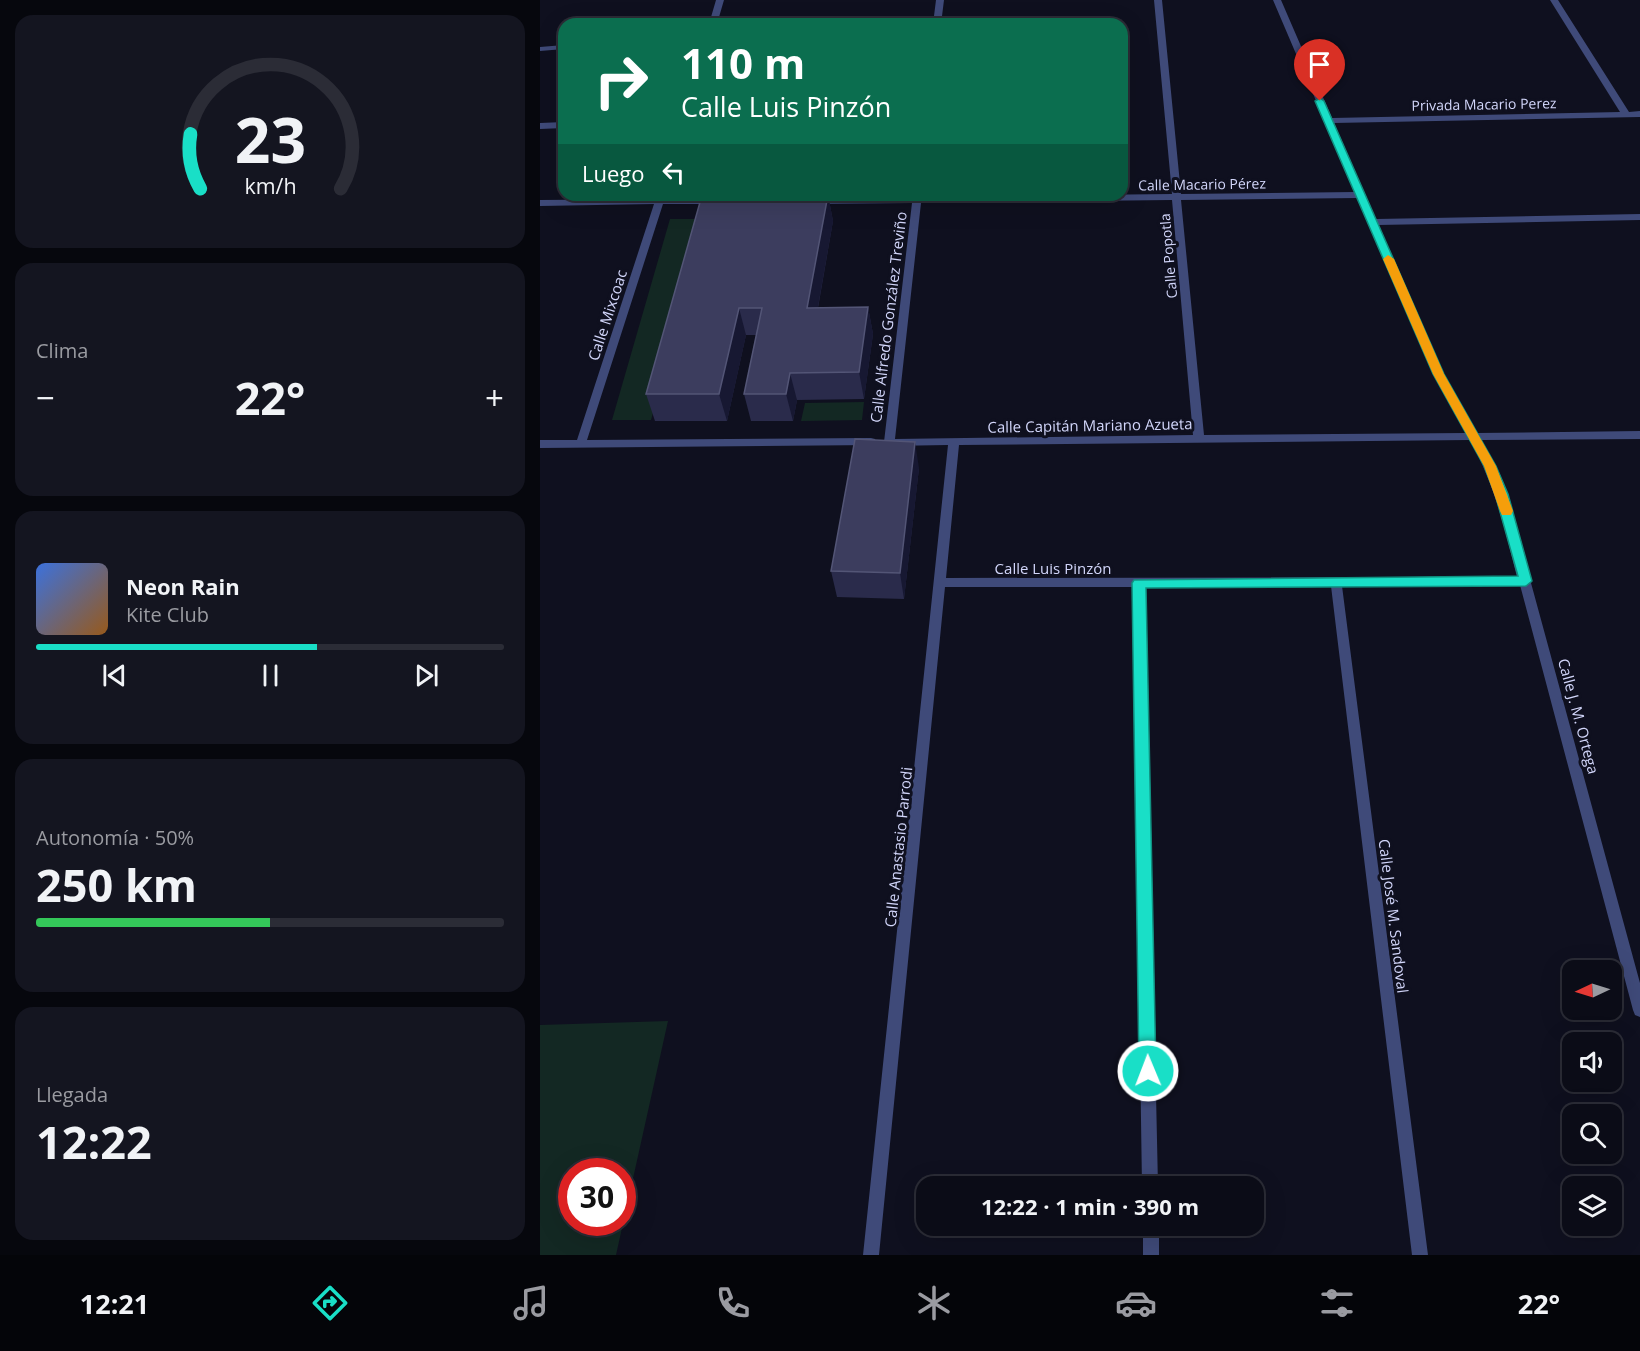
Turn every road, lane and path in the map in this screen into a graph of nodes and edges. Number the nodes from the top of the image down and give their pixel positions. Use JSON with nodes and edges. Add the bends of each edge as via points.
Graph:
{"nodes":[{"id":1,"x":720,"y":0,"type":"edge"},
{"id":2,"x":940,"y":0,"type":"edge"},
{"id":3,"x":1158,"y":0,"type":"edge"},
{"id":4,"x":1276,"y":0,"type":"edge"},
{"id":5,"x":1554,"y":0,"type":"edge"},
{"id":6,"x":715,"y":18,"type":"edge"},
{"id":7,"x":938,"y":18,"type":"edge"},
{"id":8,"x":558,"y":48,"type":"edge"},
{"id":9,"x":540,"y":49,"type":"edge"},
{"id":10,"x":1626,"y":114,"type":"junction"},
{"id":11,"x":1640,"y":114,"type":"edge"},
{"id":12,"x":1328,"y":121,"type":"junction"},
{"id":13,"x":558,"y":125,"type":"edge"},
{"id":14,"x":540,"y":126,"type":"edge"},
{"id":15,"x":1360,"y":195,"type":"junction"},
{"id":16,"x":1128,"y":198,"type":"edge"},
{"id":17,"x":1176,"y":198,"type":"junction"},
{"id":18,"x":588,"y":201,"type":"edge"},
{"id":19,"x":659,"y":201,"type":"edge"},
{"id":20,"x":917,"y":201,"type":"edge"},
{"id":21,"x":540,"y":203,"type":"edge"},
{"id":22,"x":1640,"y":217,"type":"edge"},
{"id":23,"x":1372,"y":222,"type":"junction"},
{"id":24,"x":1473,"y":435,"type":"junction"},
{"id":25,"x":1640,"y":435,"type":"edge"},
{"id":26,"x":1199,"y":438,"type":"junction"},
{"id":27,"x":954,"y":441,"type":"junction"},
{"id":28,"x":889,"y":442,"type":"junction"},
{"id":29,"x":581,"y":443,"type":"junction"},
{"id":30,"x":540,"y":444,"type":"edge"},
{"id":31,"x":1526,"y":581,"type":"junction"},
{"id":32,"x":1336,"y":582,"type":"junction"},
{"id":33,"x":940,"y":583,"type":"junction"},
{"id":34,"x":1139,"y":583,"type":"junction"},
{"id":35,"x":1640,"y":1010,"type":"edge"},
{"id":36,"x":1150,"y":1176,"type":"edge"},
{"id":37,"x":1150,"y":1236,"type":"edge"},
{"id":38,"x":871,"y":1255,"type":"edge"},
{"id":39,"x":1151,"y":1255,"type":"edge"},
{"id":40,"x":1420,"y":1255,"type":"edge"}],
"edges":[{"from":1,"to":6,"type":"street"},
{"from":2,"to":7,"type":"street"},
{"from":3,"to":17,"type":"street","name":"Calle Popotla"},
{"from":4,"to":12,"type":"street","name":"Calle J. M. Ortega"},
{"from":5,"to":10,"type":"street"},
{"from":8,"to":9,"type":"street"},
{"from":10,"to":11,"type":"street","name":"Privada Macario Perez"},
{"from":10,"to":12,"type":"street","name":"Privada Macario Perez"},
{"from":12,"to":15,"type":"street","name":"Calle J. M. Ortega"},
{"from":13,"to":14,"type":"street"},
{"from":15,"to":17,"type":"street","name":"Calle Macario Pérez"},
{"from":15,"to":23,"type":"street","name":"Calle J. M. Ortega"},
{"from":16,"to":17,"type":"street","name":"Calle Macario Pérez"},
{"from":17,"to":26,"type":"street","name":"Calle Popotla"},
{"from":18,"to":21,"type":"street"},
{"from":19,"to":29,"type":"street","name":"Calle Mixcoac"},
{"from":20,"to":28,"type":"street","name":"Calle Alfredo González Treviño"},
{"from":22,"to":23,"type":"street"},
{"from":23,"to":24,"type":"street","name":"Calle J. M. Ortega","via":[[1438,374]]},
{"from":24,"to":25,"type":"street","name":"Calle Capitán Mariano Azueta"},
{"from":24,"to":26,"type":"street","name":"Calle Capitán Mariano Azueta"},
{"from":24,"to":31,"type":"street","name":"Calle J. M. Ortega","via":[[1502,494]]},
{"from":26,"to":27,"type":"street","name":"Calle Capitán Mariano Azueta"},
{"from":27,"to":28,"type":"street","name":"Calle Capitán Mariano Azueta"},
{"from":27,"to":33,"type":"street","name":"Calle Anastasio Parrodi"},
{"from":28,"to":29,"type":"street","name":"Calle Capitán Mariano Azueta"},
{"from":29,"to":30,"type":"street","name":"Calle Capitán Mariano Azueta"},
{"from":31,"to":32,"type":"street","name":"Calle Luis Pinzón"},
{"from":31,"to":35,"type":"street","name":"Calle J. M. Ortega"},
{"from":32,"to":34,"type":"street","name":"Calle Luis Pinzón"},
{"from":32,"to":40,"type":"street","name":"Calle José M. Sandoval"},
{"from":33,"to":34,"type":"street","name":"Calle Luis Pinzón"},
{"from":33,"to":38,"type":"street","name":"Calle Anastasio Parrodi"},
{"from":34,"to":36,"type":"street"},
{"from":37,"to":39,"type":"street"}]}
